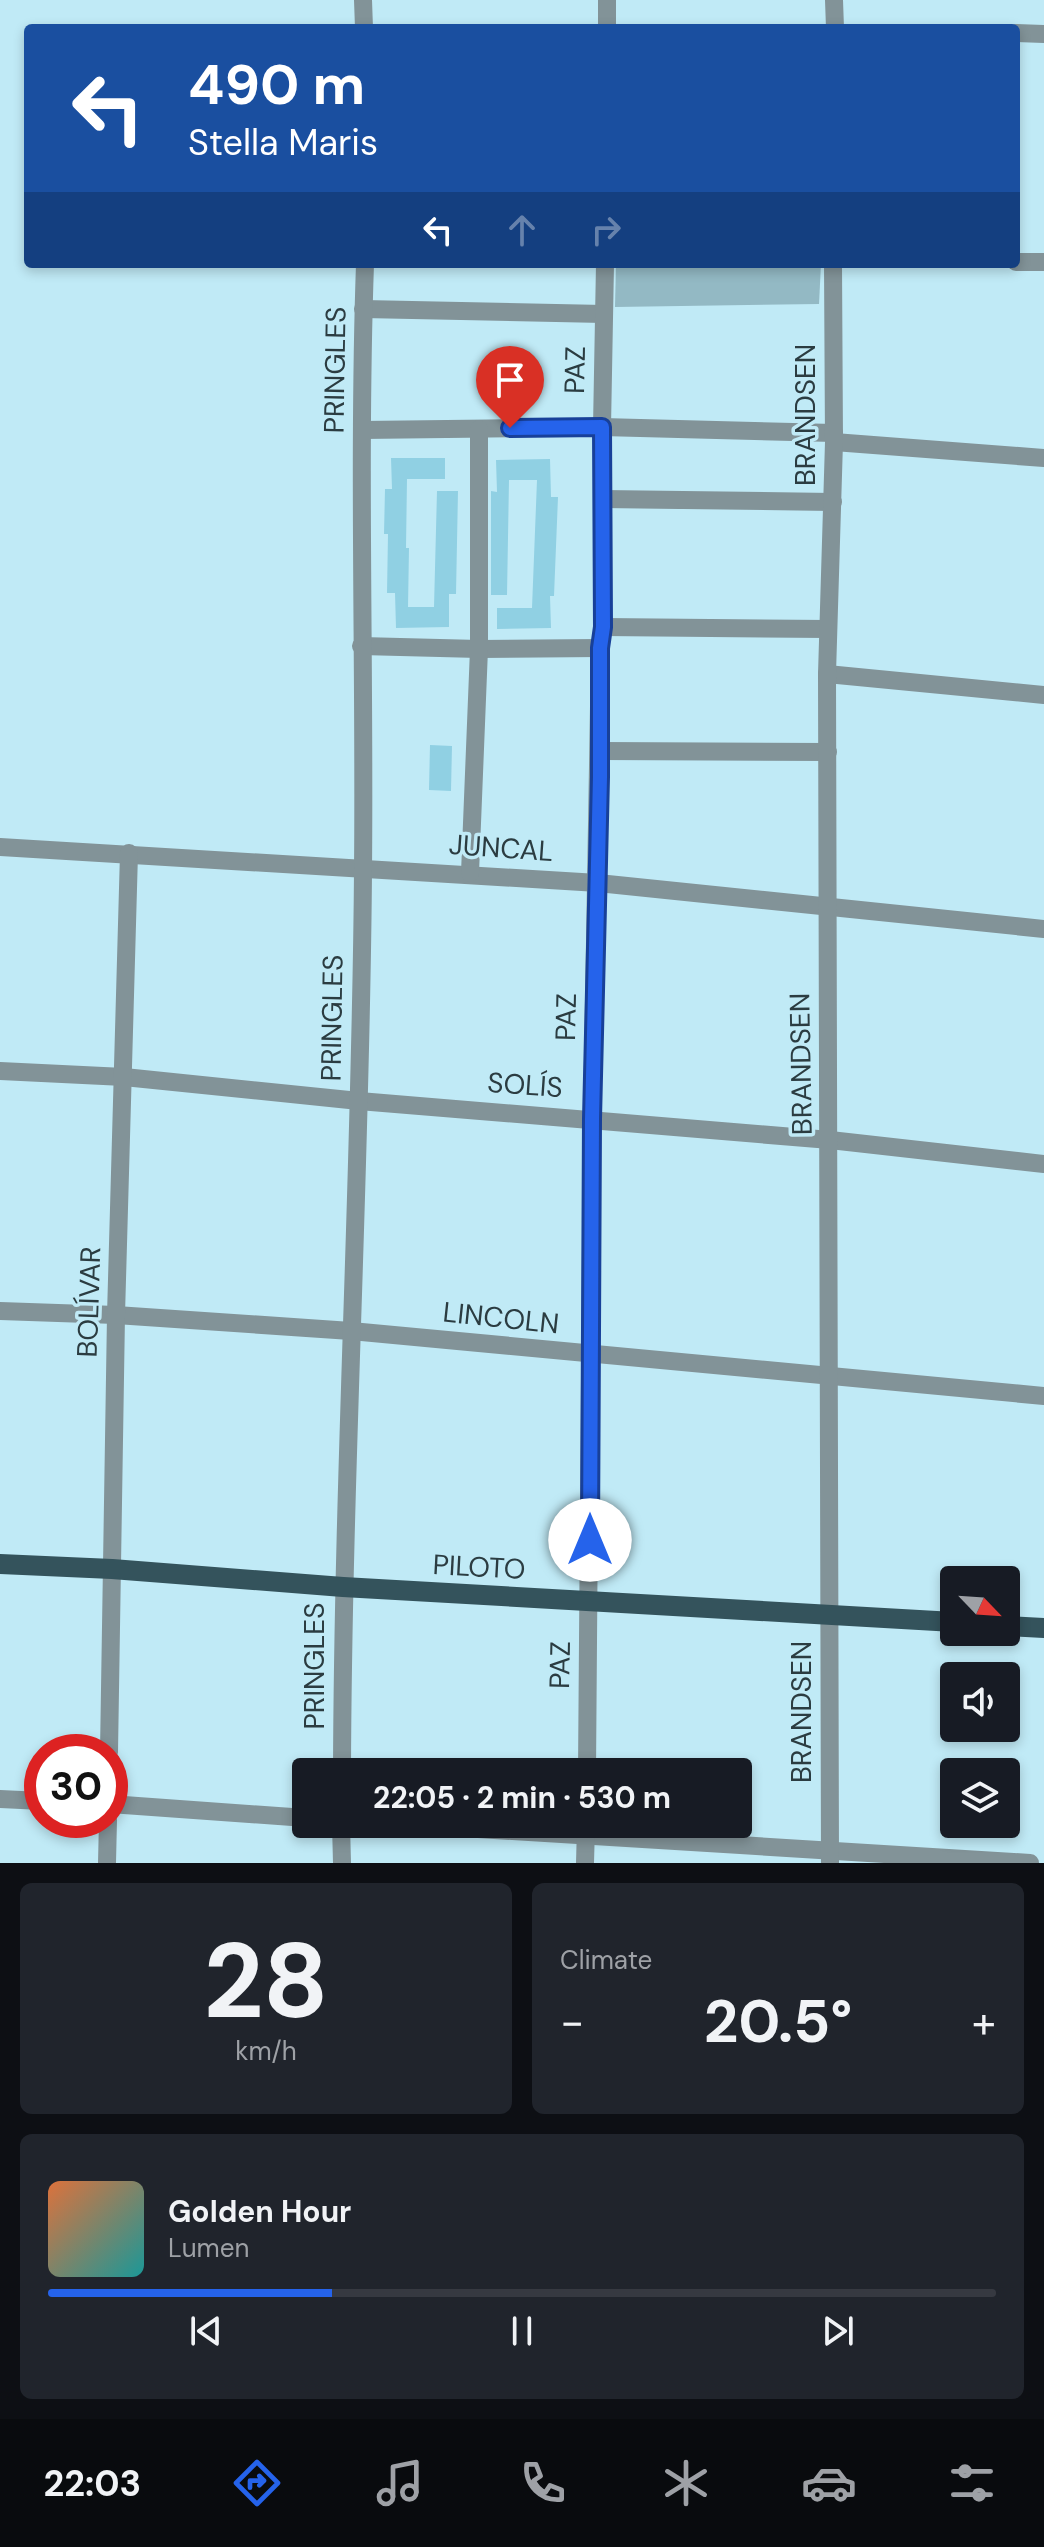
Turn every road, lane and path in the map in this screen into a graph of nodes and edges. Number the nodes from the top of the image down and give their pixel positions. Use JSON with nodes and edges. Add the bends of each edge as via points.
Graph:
{"nodes":[{"id":1,"x":363,"y":0,"type":"edge"},
{"id":2,"x":607,"y":0,"type":"edge"},
{"id":3,"x":834,"y":0,"type":"edge"},
{"id":4,"x":364,"y":24,"type":"edge"},
{"id":5,"x":607,"y":24,"type":"edge"},
{"id":6,"x":835,"y":24,"type":"edge"},
{"id":7,"x":1020,"y":33,"type":"edge"},
{"id":8,"x":1044,"y":34,"type":"edge"},
{"id":9,"x":1020,"y":262,"type":"edge"},
{"id":10,"x":1044,"y":262,"type":"edge"},
{"id":11,"x":365,"y":268,"type":"edge"},
{"id":12,"x":605,"y":268,"type":"edge"},
{"id":13,"x":833,"y":268,"type":"edge"},
{"id":14,"x":363,"y":309,"type":"junction"},
{"id":15,"x":604,"y":314,"type":"junction"},
{"id":16,"x":602,"y":427,"type":"junction"},
{"id":17,"x":479,"y":429,"type":"junction"},
{"id":18,"x":362,"y":430,"type":"junction"},
{"id":19,"x":834,"y":437,"type":"junction"},
{"id":20,"x":1044,"y":458,"type":"edge"},
{"id":21,"x":602,"y":499,"type":"junction"},
{"id":22,"x":833,"y":502,"type":"junction"},
{"id":23,"x":603,"y":627,"type":"junction"},
{"id":24,"x":828,"y":629,"type":"junction"},
{"id":25,"x":361,"y":646,"type":"junction"},
{"id":26,"x":600,"y":648,"type":"junction"},
{"id":27,"x":479,"y":649,"type":"junction"},
{"id":28,"x":827,"y":674,"type":"junction"},
{"id":29,"x":1044,"y":695,"type":"edge"},
{"id":30,"x":600,"y":751,"type":"junction"},
{"id":31,"x":828,"y":752,"type":"junction"},
{"id":32,"x":0,"y":847,"type":"edge"},
{"id":33,"x":129,"y":853,"type":"junction"},
{"id":34,"x":363,"y":868,"type":"junction"},
{"id":35,"x":470,"y":873,"type":"junction"},
{"id":36,"x":598,"y":883,"type":"junction"},
{"id":37,"x":827,"y":905,"type":"junction"},
{"id":38,"x":1044,"y":929,"type":"edge"},
{"id":39,"x":0,"y":1071,"type":"edge"},
{"id":40,"x":124,"y":1077,"type":"junction"},
{"id":41,"x":359,"y":1101,"type":"junction"},
{"id":42,"x":592,"y":1119,"type":"junction"},
{"id":43,"x":830,"y":1140,"type":"junction"},
{"id":44,"x":1044,"y":1164,"type":"edge"},
{"id":45,"x":0,"y":1311,"type":"edge"},
{"id":46,"x":116,"y":1315,"type":"junction"},
{"id":47,"x":351,"y":1331,"type":"junction"},
{"id":48,"x":590,"y":1355,"type":"junction"},
{"id":49,"x":830,"y":1375,"type":"junction"},
{"id":50,"x":1044,"y":1396,"type":"edge"},
{"id":51,"x":0,"y":1564,"type":"edge"},
{"id":52,"x":112,"y":1569,"type":"junction"},
{"id":53,"x":343,"y":1587,"type":"junction"},
{"id":54,"x":590,"y":1601,"type":"junction"},
{"id":55,"x":828,"y":1613,"type":"junction"},
{"id":56,"x":940,"y":1621,"type":"edge"},
{"id":57,"x":1020,"y":1627,"type":"edge"},
{"id":58,"x":1044,"y":1628,"type":"edge"},
{"id":59,"x":109,"y":1734,"type":"edge"},
{"id":60,"x":342,"y":1758,"type":"edge"},
{"id":61,"x":587,"y":1758,"type":"edge"},
{"id":62,"x":0,"y":1799,"type":"edge"},
{"id":63,"x":24,"y":1800,"type":"edge"},
{"id":64,"x":128,"y":1805,"type":"edge"},
{"id":65,"x":292,"y":1817,"type":"edge"},
{"id":66,"x":108,"y":1838,"type":"edge"},
{"id":67,"x":341,"y":1838,"type":"edge"},
{"id":68,"x":586,"y":1838,"type":"edge"},
{"id":69,"x":658,"y":1838,"type":"edge"},
{"id":70,"x":830,"y":1857,"type":"edge"},
{"id":71,"x":107,"y":1863,"type":"edge"},
{"id":72,"x":342,"y":1863,"type":"edge"},
{"id":73,"x":585,"y":1863,"type":"edge"},
{"id":74,"x":1030,"y":1863,"type":"edge"}],
"edges":[{"from":1,"to":4,"type":"street"},
{"from":2,"to":5,"type":"street"},
{"from":3,"to":6,"type":"street"},
{"from":7,"to":8,"type":"street"},
{"from":9,"to":10,"type":"street"},
{"from":11,"to":14,"type":"street","name":"PRINGLES"},
{"from":12,"to":15,"type":"street","name":"PAZ"},
{"from":13,"to":19,"type":"street","name":"BRANDSEN"},
{"from":14,"to":15,"type":"street"},
{"from":14,"to":18,"type":"street","name":"PRINGLES"},
{"from":15,"to":16,"type":"street","name":"PAZ"},
{"from":16,"to":17,"type":"street"},
{"from":16,"to":19,"type":"street"},
{"from":16,"to":21,"type":"street","name":"PAZ"},
{"from":17,"to":18,"type":"street"},
{"from":17,"to":27,"type":"street"},
{"from":18,"to":25,"type":"street","name":"PRINGLES"},
{"from":19,"to":20,"type":"street"},
{"from":19,"to":22,"type":"street","name":"BRANDSEN"},
{"from":21,"to":22,"type":"street"},
{"from":21,"to":23,"type":"street","name":"PAZ"},
{"from":22,"to":24,"type":"street","name":"BRANDSEN"},
{"from":23,"to":24,"type":"street"},
{"from":23,"to":26,"type":"street","name":"PAZ"},
{"from":24,"to":28,"type":"street","name":"BRANDSEN"},
{"from":25,"to":27,"type":"street"},
{"from":25,"to":34,"type":"street","name":"PRINGLES"},
{"from":26,"to":27,"type":"street"},
{"from":26,"to":30,"type":"street","name":"PAZ"},
{"from":27,"to":35,"type":"street"},
{"from":28,"to":29,"type":"street"},
{"from":28,"to":31,"type":"street","name":"BRANDSEN"},
{"from":30,"to":31,"type":"street"},
{"from":30,"to":36,"type":"street","name":"PAZ"},
{"from":31,"to":37,"type":"street","name":"BRANDSEN"},
{"from":32,"to":33,"type":"street","name":"JUNCAL"},
{"from":33,"to":34,"type":"street","name":"JUNCAL"},
{"from":33,"to":40,"type":"street","name":"BOLÍVAR"},
{"from":34,"to":35,"type":"street","name":"JUNCAL"},
{"from":34,"to":41,"type":"street","name":"PRINGLES"},
{"from":35,"to":36,"type":"street","name":"JUNCAL"},
{"from":36,"to":37,"type":"street","name":"JUNCAL"},
{"from":36,"to":42,"type":"street","name":"PAZ"},
{"from":37,"to":38,"type":"street","name":"JUNCAL"},
{"from":37,"to":43,"type":"street","name":"BRANDSEN"},
{"from":39,"to":40,"type":"street","name":"SOLÍS"},
{"from":40,"to":41,"type":"street","name":"SOLÍS"},
{"from":40,"to":46,"type":"street","name":"BOLÍVAR"},
{"from":41,"to":42,"type":"street","name":"SOLÍS"},
{"from":41,"to":47,"type":"street","name":"PRINGLES"},
{"from":42,"to":43,"type":"street","name":"SOLÍS"},
{"from":42,"to":48,"type":"street","name":"PAZ"},
{"from":43,"to":44,"type":"street","name":"SOLÍS"},
{"from":43,"to":49,"type":"street","name":"BRANDSEN"},
{"from":45,"to":46,"type":"street","name":"LINCOLN"},
{"from":46,"to":47,"type":"street","name":"LINCOLN"},
{"from":46,"to":52,"type":"street","name":"BOLÍVAR"},
{"from":47,"to":48,"type":"street","name":"LINCOLN"},
{"from":47,"to":53,"type":"street","name":"PRINGLES"},
{"from":48,"to":49,"type":"street","name":"LINCOLN"},
{"from":48,"to":54,"type":"street","name":"PAZ"},
{"from":49,"to":50,"type":"street","name":"LINCOLN"},
{"from":49,"to":55,"type":"street","name":"BRANDSEN"},
{"from":51,"to":52,"type":"main road","name":"PILOTO"},
{"from":52,"to":53,"type":"main road","name":"PILOTO"},
{"from":52,"to":59,"type":"street","name":"BOLÍVAR"},
{"from":53,"to":54,"type":"main road","name":"PILOTO"},
{"from":53,"to":60,"type":"street","name":"PRINGLES"},
{"from":54,"to":55,"type":"main road","name":"PILOTO"},
{"from":54,"to":61,"type":"street","name":"PAZ"},
{"from":55,"to":56,"type":"main road","name":"PILOTO"},
{"from":55,"to":70,"type":"street","name":"BRANDSEN"},
{"from":57,"to":58,"type":"main road"},
{"from":62,"to":63,"type":"street"},
{"from":64,"to":65,"type":"street"},
{"from":66,"to":71,"type":"street"},
{"from":67,"to":72,"type":"street"},
{"from":68,"to":73,"type":"street"},
{"from":69,"to":70,"type":"street"},
{"from":70,"to":74,"type":"street"}]}
